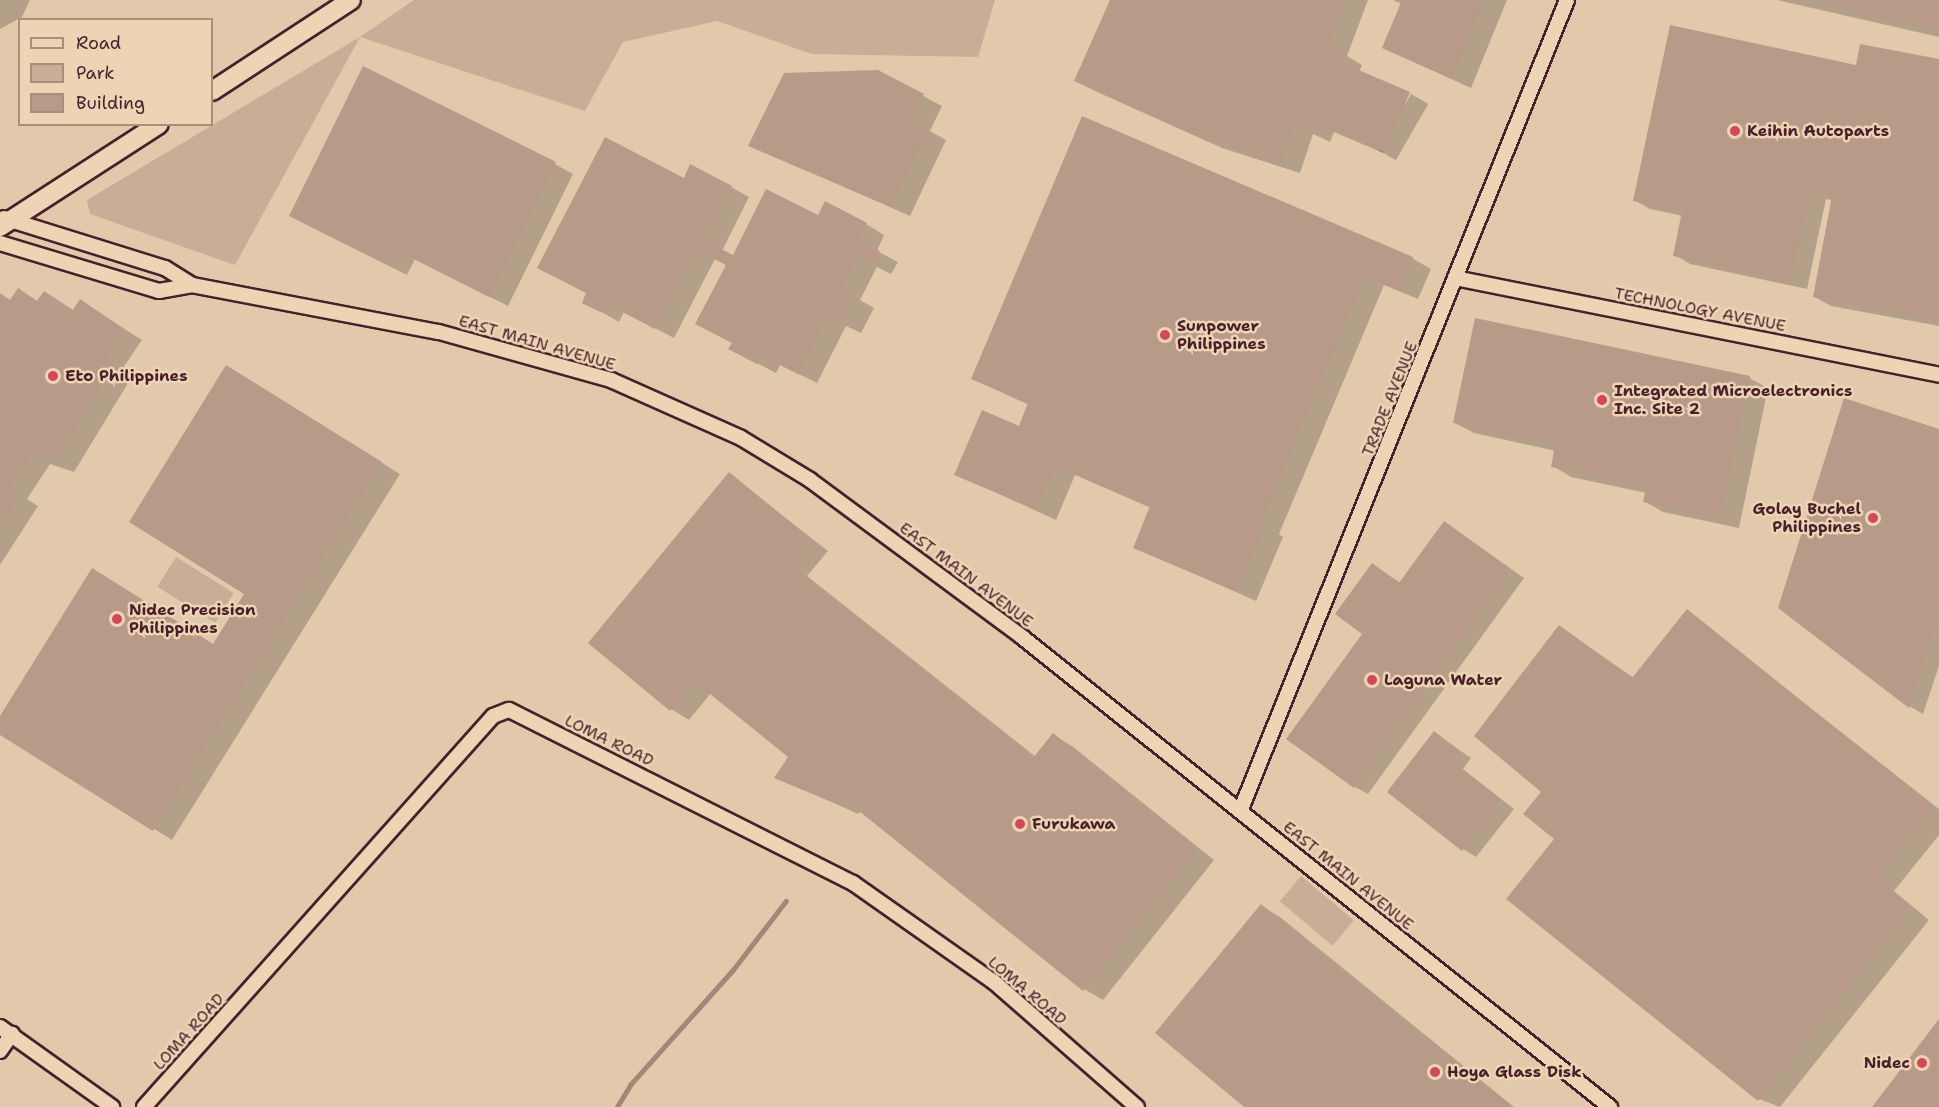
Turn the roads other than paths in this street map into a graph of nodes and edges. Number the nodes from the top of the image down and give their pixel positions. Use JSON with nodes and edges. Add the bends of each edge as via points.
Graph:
{"nodes":[{"id":1,"x":351,"y":0,"type":"edge"},
{"id":2,"x":1567,"y":0,"type":"edge"},
{"id":3,"x":213,"y":90,"type":"edge"},
{"id":4,"x":156,"y":126,"type":"edge"},
{"id":5,"x":4,"y":221,"type":"edge"},
{"id":6,"x":0,"y":243,"type":"edge"},
{"id":7,"x":1455,"y":278,"type":"junction"},
{"id":8,"x":192,"y":285,"type":"junction"},
{"id":9,"x":1939,"y":375,"type":"edge"},
{"id":10,"x":1241,"y":809,"type":"junction"},
{"id":11,"x":6,"y":1031,"type":"edge"},
{"id":12,"x":0,"y":1051,"type":"edge"},
{"id":13,"x":112,"y":1107,"type":"edge"},
{"id":14,"x":144,"y":1107,"type":"edge"},
{"id":15,"x":1137,"y":1107,"type":"edge"},
{"id":16,"x":1610,"y":1107,"type":"edge"}],
"edges":[{"from":1,"to":3,"type":"main road"},
{"from":2,"to":7,"type":"street","name":"TRADE AVENUE"},
{"from":4,"to":5,"type":"main road"},
{"from":5,"to":8,"type":"street","name":"EAST MAIN AVENUE","via":[[165,268]]},
{"from":6,"to":8,"type":"street","name":"EAST MAIN AVENUE","via":[[159,291]]},
{"from":7,"to":9,"type":"street","name":"TECHNOLOGY AVENUE"},
{"from":7,"to":10,"type":"street","name":"TRADE AVENUE"},
{"from":8,"to":10,"type":"street","name":"EAST MAIN AVENUE","via":[[450,335],[611,380],[741,438],[810,480],[1022,637]]},
{"from":10,"to":16,"type":"street","name":"EAST MAIN AVENUE","via":[[1483,1009]]},
{"from":11,"to":12,"type":"street"},
{"from":11,"to":13,"type":"street"},
{"from":14,"to":15,"type":"street","name":"LOMA ROAD","via":[[493,716],[509,710],[853,883],[994,982]]}]}
